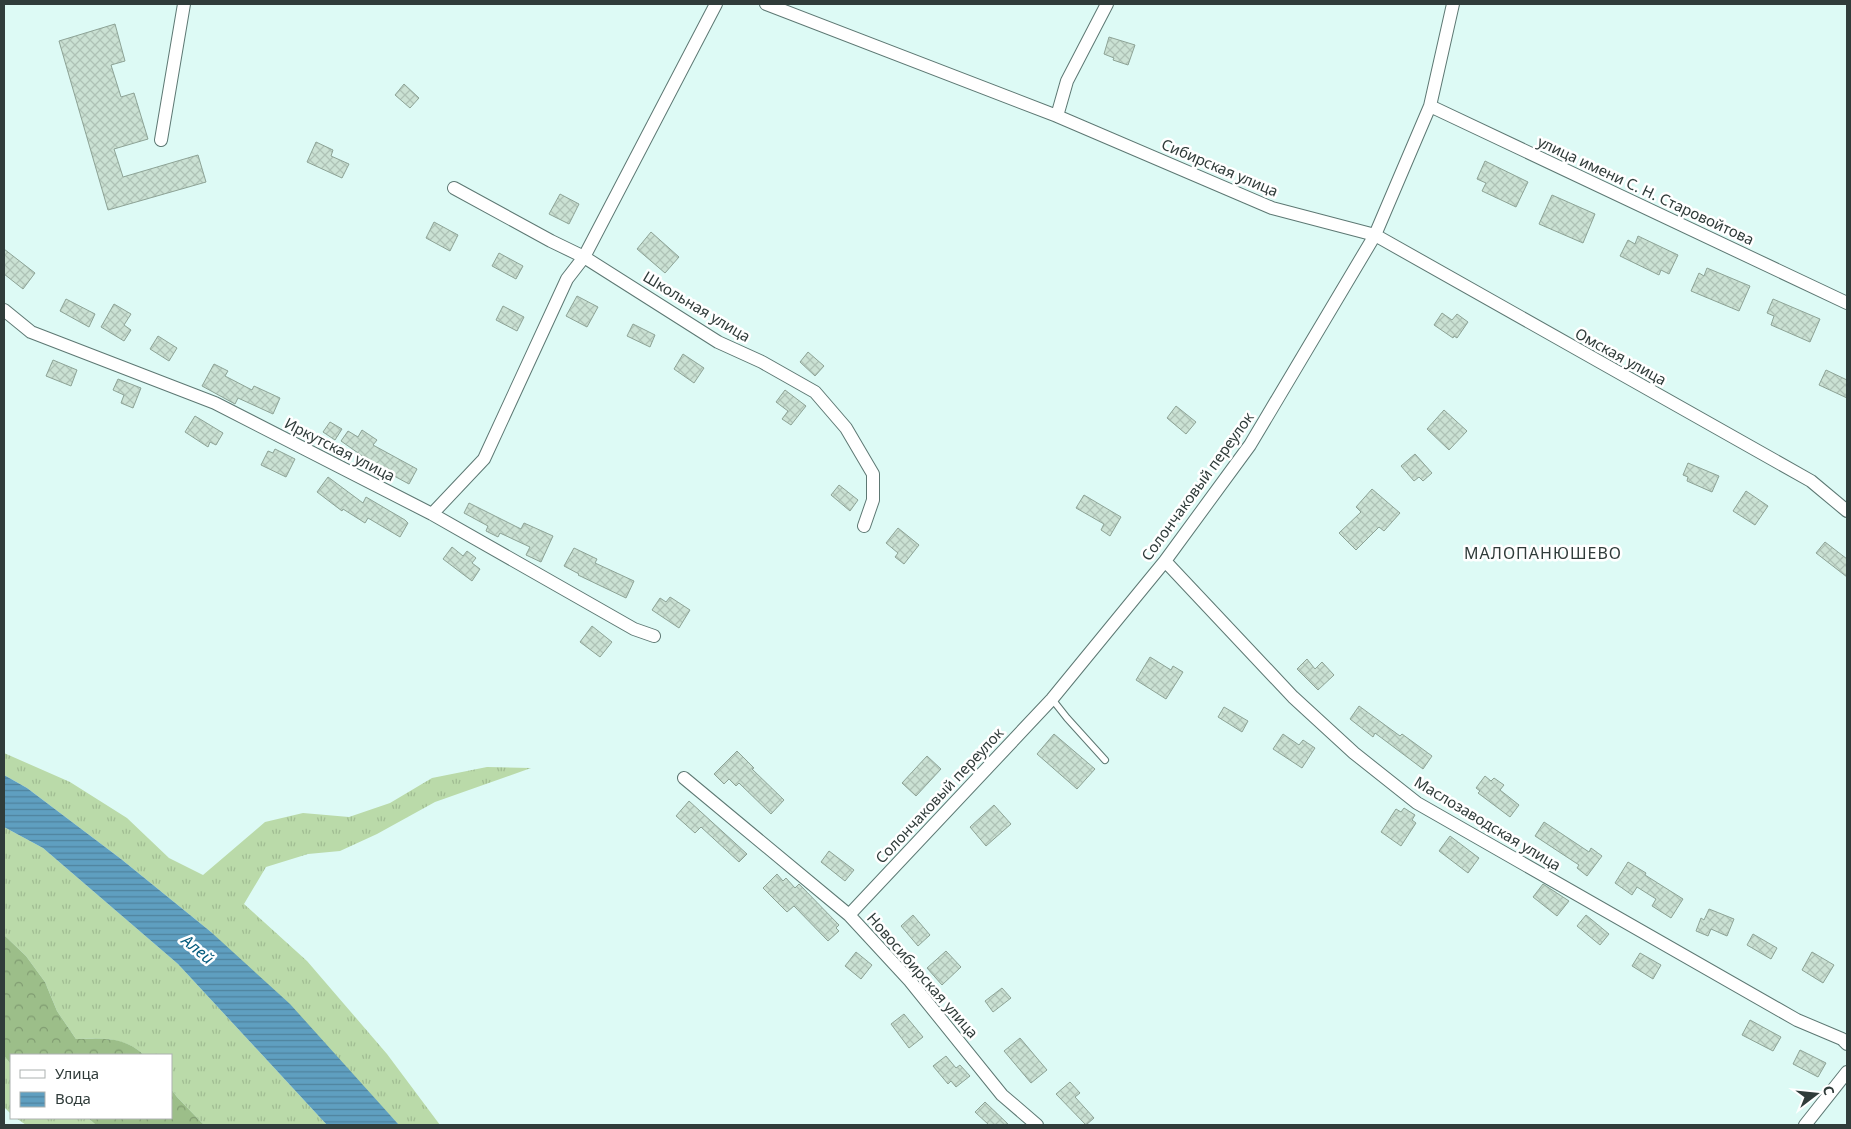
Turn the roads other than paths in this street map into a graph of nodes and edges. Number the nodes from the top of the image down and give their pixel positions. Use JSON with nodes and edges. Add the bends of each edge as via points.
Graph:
{"nodes":[{"id":1,"x":184,"y":4,"type":"edge"},
{"id":2,"x":716,"y":4,"type":"edge"},
{"id":3,"x":766,"y":4,"type":"edge"},
{"id":4,"x":1107,"y":4,"type":"edge"},
{"id":5,"x":1454,"y":4,"type":"edge"},
{"id":6,"x":1430,"y":106,"type":"junction"},
{"id":7,"x":1057,"y":116,"type":"junction"},
{"id":8,"x":161,"y":140,"type":"dead end"},
{"id":9,"x":454,"y":188,"type":"dead end"},
{"id":10,"x":1375,"y":235,"type":"junction"},
{"id":11,"x":584,"y":257,"type":"junction"},
{"id":12,"x":1847,"y":303,"type":"edge"},
{"id":13,"x":4,"y":310,"type":"edge"},
{"id":14,"x":1847,"y":511,"type":"edge"},
{"id":15,"x":432,"y":514,"type":"junction"},
{"id":16,"x":864,"y":526,"type":"dead end"},
{"id":17,"x":1165,"y":561,"type":"junction"},
{"id":18,"x":654,"y":636,"type":"dead end"},
{"id":19,"x":1052,"y":699,"type":"junction"},
{"id":20,"x":1105,"y":760,"type":"dead end"},
{"id":21,"x":684,"y":778,"type":"dead end"},
{"id":22,"x":849,"y":915,"type":"junction"},
{"id":23,"x":1845,"y":1038,"type":"edge"},
{"id":24,"x":1847,"y":1072,"type":"edge"},
{"id":25,"x":1037,"y":1125,"type":"edge"},
{"id":26,"x":1805,"y":1125,"type":"edge"}],
"edges":[{"from":1,"to":8,"type":"street"},
{"from":2,"to":11,"type":"street"},
{"from":3,"to":7,"type":"street","name":"Сибирская улица"},
{"from":4,"to":7,"type":"street","via":[[1067,81]]},
{"from":5,"to":6,"type":"street","name":"Солончаковый переулок"},
{"from":6,"to":10,"type":"street","name":"Солончаковый переулок"},
{"from":6,"to":12,"type":"street","name":"улица имени С. Н. Старовойтова"},
{"from":7,"to":10,"type":"street","name":"Сибирская улица","via":[[1272,208]]},
{"from":9,"to":11,"type":"street","name":"Школьная улица"},
{"from":10,"to":14,"type":"street","name":"Омская улица","via":[[1811,481]]},
{"from":10,"to":17,"type":"street","name":"Солончаковый переулок","via":[[1250,445]]},
{"from":11,"to":15,"type":"street","via":[[567,279],[484,459]]},
{"from":11,"to":16,"type":"street","name":"Школьная улица","via":[[718,342],[815,392],[846,428],[873,474],[873,500]]},
{"from":13,"to":15,"type":"street","name":"Иркутская улица","via":[[31,332],[215,403]]},
{"from":15,"to":18,"type":"street","name":"Иркутская улица","via":[[634,629]]},
{"from":17,"to":19,"type":"street","name":"Солончаковый переулок"},
{"from":17,"to":23,"type":"street","name":"Маслозаводская улица","via":[[1293,697],[1354,753],[1417,803],[1797,1020]]},
{"from":19,"to":20,"type":"lane"},
{"from":19,"to":22,"type":"street","name":"Солончаковый переулок"},
{"from":21,"to":22,"type":"street","name":"Новосибирская улица"},
{"from":22,"to":25,"type":"street","name":"Новосибирская улица","via":[[910,981],[1002,1095]]},
{"from":24,"to":26,"type":"street"}]}
